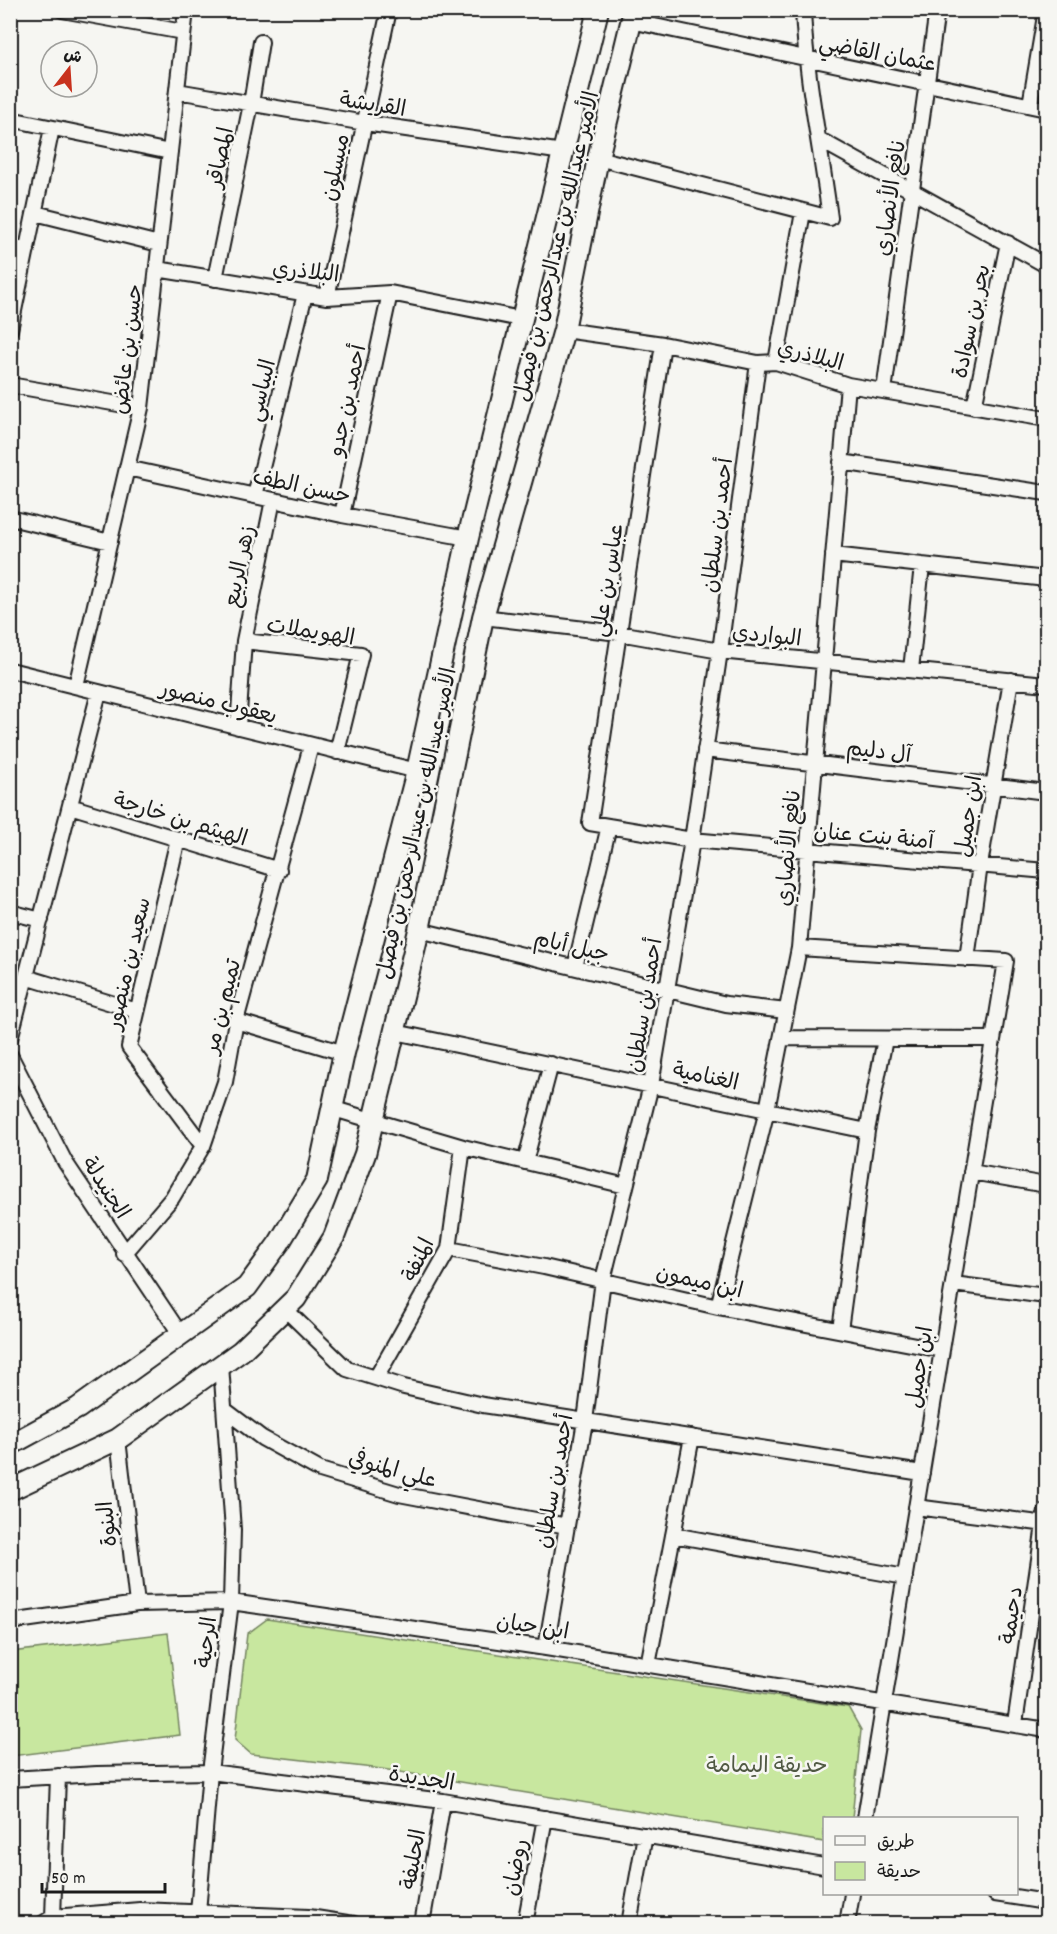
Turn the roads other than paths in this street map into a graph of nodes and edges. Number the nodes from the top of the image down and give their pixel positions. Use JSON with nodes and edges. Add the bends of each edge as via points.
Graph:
{"nodes":[{"id":1,"x":186,"y":10,"type":"edge"},
{"id":2,"x":389,"y":10,"type":"edge"},
{"id":3,"x":803,"y":10,"type":"edge"},
{"id":4,"x":937,"y":10,"type":"edge"},
{"id":5,"x":65,"y":11,"type":"edge"},
{"id":6,"x":594,"y":11,"type":"edge"},
{"id":7,"x":633,"y":16,"type":"edge"},
{"id":8,"x":1046,"y":19,"type":"edge"},
{"id":9,"x":183,"y":32,"type":"junction"},
{"id":10,"x":261,"y":42,"type":"dead end"},
{"id":11,"x":805,"y":60,"type":"junction"},
{"id":12,"x":927,"y":83,"type":"junction"},
{"id":13,"x":177,"y":91,"type":"junction"},
{"id":14,"x":252,"y":104,"type":"junction"},
{"id":15,"x":1030,"y":105,"type":"junction"},
{"id":16,"x":1047,"y":109,"type":"edge"},
{"id":17,"x":10,"y":119,"type":"edge"},
{"id":18,"x":365,"y":123,"type":"junction"},
{"id":19,"x":52,"y":128,"type":"junction"},
{"id":20,"x":820,"y":140,"type":"junction"},
{"id":21,"x":170,"y":152,"type":"junction"},
{"id":22,"x":563,"y":152,"type":"junction"},
{"id":23,"x":598,"y":158,"type":"junction"},
{"id":24,"x":912,"y":190,"type":"junction"},
{"id":25,"x":803,"y":212,"type":"junction"},
{"id":26,"x":35,"y":213,"type":"junction"},
{"id":27,"x":1008,"y":243,"type":"junction"},
{"id":28,"x":159,"y":244,"type":"junction"},
{"id":29,"x":10,"y":247,"type":"edge"},
{"id":30,"x":27,"y":250,"type":"junction"},
{"id":31,"x":1047,"y":265,"type":"edge"},
{"id":32,"x":157,"y":269,"type":"junction"},
{"id":33,"x":215,"y":279,"type":"junction"},
{"id":34,"x":390,"y":293,"type":"junction"},
{"id":35,"x":305,"y":294,"type":"junction"},
{"id":36,"x":327,"y":297,"type":"junction"},
{"id":37,"x":521,"y":319,"type":"junction"},
{"id":38,"x":10,"y":330,"type":"edge"},
{"id":39,"x":564,"y":330,"type":"junction"},
{"id":40,"x":663,"y":344,"type":"junction"},
{"id":41,"x":776,"y":362,"type":"junction"},
{"id":42,"x":758,"y":363,"type":"junction"},
{"id":43,"x":10,"y":385,"type":"edge"},
{"id":44,"x":848,"y":385,"type":"junction"},
{"id":45,"x":884,"y":392,"type":"junction"},
{"id":46,"x":974,"y":407,"type":"junction"},
{"id":47,"x":141,"y":408,"type":"junction"},
{"id":48,"x":1047,"y":419,"type":"edge"},
{"id":49,"x":841,"y":462,"type":"junction"},
{"id":50,"x":127,"y":468,"type":"junction"},
{"id":51,"x":1047,"y":493,"type":"edge"},
{"id":52,"x":255,"y":496,"type":"junction"},
{"id":53,"x":273,"y":500,"type":"junction"},
{"id":54,"x":342,"y":515,"type":"junction"},
{"id":55,"x":10,"y":518,"type":"edge"},
{"id":56,"x":468,"y":538,"type":"junction"},
{"id":57,"x":110,"y":542,"type":"junction"},
{"id":58,"x":833,"y":555,"type":"junction"},
{"id":59,"x":922,"y":565,"type":"junction"},
{"id":60,"x":1047,"y":579,"type":"edge"},
{"id":61,"x":483,"y":617,"type":"junction"},
{"id":62,"x":619,"y":633,"type":"junction"},
{"id":63,"x":244,"y":641,"type":"junction"},
{"id":64,"x":720,"y":651,"type":"junction"},
{"id":65,"x":824,"y":661,"type":"junction"},
{"id":66,"x":10,"y":670,"type":"edge"},
{"id":67,"x":911,"y":670,"type":"junction"},
{"id":68,"x":1011,"y":680,"type":"junction"},
{"id":69,"x":1047,"y":684,"type":"edge"},
{"id":70,"x":76,"y":686,"type":"junction"},
{"id":71,"x":99,"y":692,"type":"junction"},
{"id":72,"x":238,"y":727,"type":"junction"},
{"id":73,"x":311,"y":746,"type":"junction"},
{"id":74,"x":705,"y":750,"type":"junction"},
{"id":75,"x":337,"y":752,"type":"junction"},
{"id":76,"x":815,"y":763,"type":"junction"},
{"id":77,"x":417,"y":771,"type":"junction"},
{"id":78,"x":993,"y":785,"type":"junction"},
{"id":79,"x":1047,"y":792,"type":"edge"},
{"id":80,"x":70,"y":806,"type":"junction"},
{"id":81,"x":590,"y":823,"type":"joint"},
{"id":82,"x":609,"y":826,"type":"junction"},
{"id":83,"x":178,"y":839,"type":"junction"},
{"id":84,"x":692,"y":840,"type":"junction"},
{"id":85,"x":808,"y":850,"type":"junction"},
{"id":86,"x":980,"y":865,"type":"junction"},
{"id":87,"x":279,"y":870,"type":"junction"},
{"id":88,"x":1047,"y":871,"type":"edge"},
{"id":89,"x":10,"y":912,"type":"edge"},
{"id":90,"x":41,"y":920,"type":"junction"},
{"id":91,"x":419,"y":930,"type":"junction"},
{"id":92,"x":800,"y":948,"type":"junction"},
{"id":93,"x":967,"y":959,"type":"junction"},
{"id":94,"x":575,"y":967,"type":"junction"},
{"id":95,"x":26,"y":977,"type":"junction"},
{"id":96,"x":666,"y":989,"type":"junction"},
{"id":97,"x":137,"y":1011,"type":"junction"},
{"id":98,"x":786,"y":1011,"type":"junction"},
{"id":99,"x":236,"y":1021,"type":"junction"},
{"id":100,"x":394,"y":1032,"type":"junction"},
{"id":101,"x":781,"y":1038,"type":"junction"},
{"id":102,"x":10,"y":1039,"type":"edge"},
{"id":103,"x":885,"y":1039,"type":"junction"},
{"id":104,"x":993,"y":1039,"type":"junction"},
{"id":105,"x":344,"y":1053,"type":"junction"},
{"id":106,"x":10,"y":1055,"type":"edge"},
{"id":107,"x":551,"y":1064,"type":"junction"},
{"id":108,"x":651,"y":1085,"type":"junction"},
{"id":109,"x":334,"y":1108,"type":"junction"},
{"id":110,"x":767,"y":1110,"type":"junction"},
{"id":111,"x":374,"y":1120,"type":"junction"},
{"id":112,"x":867,"y":1131,"type":"junction"},
{"id":113,"x":202,"y":1146,"type":"junction"},
{"id":114,"x":463,"y":1148,"type":"junction"},
{"id":115,"x":525,"y":1162,"type":"junction"},
{"id":116,"x":971,"y":1172,"type":"junction"},
{"id":117,"x":1047,"y":1185,"type":"edge"},
{"id":118,"x":626,"y":1186,"type":"junction"},
{"id":119,"x":449,"y":1250,"type":"junction"},
{"id":120,"x":124,"y":1254,"type":"junction"},
{"id":121,"x":603,"y":1280,"type":"junction"},
{"id":122,"x":953,"y":1284,"type":"junction"},
{"id":123,"x":1047,"y":1296,"type":"edge"},
{"id":124,"x":718,"y":1307,"type":"junction"},
{"id":125,"x":285,"y":1309,"type":"junction"},
{"id":126,"x":840,"y":1330,"type":"junction"},
{"id":127,"x":181,"y":1335,"type":"junction"},
{"id":128,"x":942,"y":1350,"type":"junction"},
{"id":129,"x":222,"y":1365,"type":"junction"},
{"id":130,"x":376,"y":1378,"type":"junction"},
{"id":131,"x":225,"y":1410,"type":"junction"},
{"id":132,"x":585,"y":1421,"type":"junction"},
{"id":133,"x":692,"y":1437,"type":"junction"},
{"id":134,"x":118,"y":1439,"type":"junction"},
{"id":135,"x":10,"y":1445,"type":"edge"},
{"id":136,"x":922,"y":1473,"type":"junction"},
{"id":137,"x":10,"y":1490,"type":"edge"},
{"id":138,"x":10,"y":1504,"type":"edge"},
{"id":139,"x":916,"y":1507,"type":"junction"},
{"id":140,"x":1046,"y":1520,"type":"edge"},
{"id":141,"x":567,"y":1526,"type":"junction"},
{"id":142,"x":673,"y":1535,"type":"junction"},
{"id":143,"x":905,"y":1577,"type":"junction"},
{"id":144,"x":231,"y":1602,"type":"junction"},
{"id":145,"x":136,"y":1604,"type":"junction"},
{"id":146,"x":10,"y":1623,"type":"edge"},
{"id":147,"x":546,"y":1648,"type":"junction"},
{"id":148,"x":648,"y":1665,"type":"junction"},
{"id":149,"x":884,"y":1703,"type":"junction"},
{"id":150,"x":1015,"y":1724,"type":"junction"},
{"id":151,"x":1047,"y":1730,"type":"edge"},
{"id":152,"x":210,"y":1772,"type":"junction"},
{"id":153,"x":58,"y":1776,"type":"junction"},
{"id":154,"x":11,"y":1779,"type":"edge"},
{"id":155,"x":443,"y":1801,"type":"junction"},
{"id":156,"x":865,"y":1817,"type":"edge"},
{"id":157,"x":545,"y":1818,"type":"junction"},
{"id":158,"x":645,"y":1835,"type":"junction"},
{"id":159,"x":823,"y":1866,"type":"edge"},
{"id":160,"x":852,"y":1895,"type":"edge"},
{"id":161,"x":1007,"y":1895,"type":"edge"},
{"id":162,"x":1047,"y":1902,"type":"edge"},
{"id":163,"x":198,"y":1918,"type":"edge"},
{"id":164,"x":48,"y":1920,"type":"edge"},
{"id":165,"x":354,"y":1923,"type":"edge"},
{"id":166,"x":422,"y":1923,"type":"edge"},
{"id":167,"x":525,"y":1923,"type":"edge"},
{"id":168,"x":630,"y":1923,"type":"edge"},
{"id":169,"x":847,"y":1923,"type":"edge"}],
"edges":[{"from":1,"to":9,"type":"street","name":"حسن بن عائض"},
{"from":2,"to":18,"type":"street","name":"ميسلون"},
{"from":3,"to":11,"type":"street"},
{"from":4,"to":12,"type":"street","name":"نافع الأنصاري"},
{"from":5,"to":9,"type":"street"},
{"from":6,"to":22,"type":"main road","name":"الأمير عبدالله بن عبدالرحمن بن فيصل"},
{"from":7,"to":11,"type":"street","name":"عثمان القاضي"},
{"from":7,"to":23,"type":"main road","name":"الأمير عبدالله بن عبدالرحمن بن فيصل"},
{"from":8,"to":15,"type":"street"},
{"from":9,"to":13,"type":"street","name":"حسن بن عائض"},
{"from":10,"to":14,"type":"street","name":"المصاقر"},
{"from":11,"to":12,"type":"street","name":"عثمان القاضي"},
{"from":11,"to":20,"type":"street"},
{"from":12,"to":15,"type":"street","name":"عثمان القاضي"},
{"from":12,"to":24,"type":"street","name":"نافع الأنصاري"},
{"from":13,"to":14,"type":"street","name":"القريشة"},
{"from":13,"to":21,"type":"street","name":"حسن بن عائض"},
{"from":14,"to":18,"type":"street","name":"القريشة"},
{"from":14,"to":33,"type":"street","name":"المصاقر"},
{"from":15,"to":16,"type":"street","name":"عثمان القاضي"},
{"from":17,"to":19,"type":"street"},
{"from":18,"to":22,"type":"street","name":"القريشة"},
{"from":18,"to":36,"type":"street","name":"ميسلون"},
{"from":19,"to":21,"type":"street"},
{"from":19,"to":26,"type":"street"},
{"from":20,"to":24,"type":"street"},
{"from":20,"to":25,"type":"street","via":[[830,218]]},
{"from":21,"to":28,"type":"street","name":"حسن بن عائض"},
{"from":22,"to":37,"type":"main road","name":"الأمير عبدالله بن عبدالرحمن بن فيصل"},
{"from":23,"to":25,"type":"street"},
{"from":23,"to":39,"type":"main road","name":"الأمير عبدالله بن عبدالرحمن بن فيصل"},
{"from":24,"to":27,"type":"street"},
{"from":24,"to":45,"type":"street","name":"نافع الأنصاري"},
{"from":25,"to":41,"type":"street"},
{"from":26,"to":28,"type":"street"},
{"from":26,"to":30,"type":"street"},
{"from":27,"to":31,"type":"street"},
{"from":27,"to":46,"type":"street","name":"بحر بن سوادة"},
{"from":28,"to":32,"type":"street","name":"حسن بن عائض"},
{"from":29,"to":30,"type":"street"},
{"from":30,"to":38,"type":"street"},
{"from":32,"to":33,"type":"street","name":"البلاذري"},
{"from":32,"to":47,"type":"street","name":"حسن بن عائض"},
{"from":33,"to":35,"type":"street","name":"البلاذري"},
{"from":34,"to":36,"type":"street","name":"البلاذري"},
{"from":34,"to":37,"type":"street","name":"البلاذري"},
{"from":34,"to":54,"type":"street","name":"أحمد بن جدو"},
{"from":35,"to":36,"type":"street","name":"البلاذري"},
{"from":35,"to":52,"type":"street","name":"البياسي"},
{"from":37,"to":56,"type":"main road","name":"الأمير عبدالله بن عبدالرحمن بن فيصل"},
{"from":39,"to":40,"type":"street","name":"البلاذري"},
{"from":39,"to":61,"type":"main road","name":"الأمير عبدالله بن عبدالرحمن بن فيصل"},
{"from":40,"to":42,"type":"street","name":"البلاذري"},
{"from":40,"to":62,"type":"street","name":"عباس بن علي"},
{"from":41,"to":42,"type":"street","name":"البلاذري"},
{"from":41,"to":44,"type":"street","name":"البلاذري"},
{"from":42,"to":64,"type":"street","name":"أحمد بن سلطان"},
{"from":43,"to":47,"type":"street"},
{"from":44,"to":45,"type":"street","name":"البلاذري"},
{"from":44,"to":49,"type":"street","name":"نافع الأنصاري"},
{"from":45,"to":46,"type":"street","name":"البلاذري"},
{"from":46,"to":48,"type":"street","name":"البلاذري"},
{"from":47,"to":50,"type":"street","name":"حسن بن عائض"},
{"from":49,"to":51,"type":"street"},
{"from":49,"to":58,"type":"street","name":"نافع الأنصاري"},
{"from":50,"to":52,"type":"street","name":"حسن الطف"},
{"from":50,"to":57,"type":"street","name":"حسن بن عائض"},
{"from":52,"to":53,"type":"street","name":"حسن الطف"},
{"from":53,"to":54,"type":"street","name":"حسن الطف"},
{"from":53,"to":63,"type":"street","name":"زهر الربيع"},
{"from":54,"to":56,"type":"street","name":"حسن الطف"},
{"from":55,"to":57,"type":"street"},
{"from":56,"to":77,"type":"main road","name":"الأمير عبدالله بن عبدالرحمن بن فيصل"},
{"from":57,"to":70,"type":"street","name":"حسن بن عائض"},
{"from":58,"to":59,"type":"street"},
{"from":58,"to":65,"type":"street","name":"نافع الأنصاري"},
{"from":59,"to":60,"type":"street"},
{"from":59,"to":67,"type":"street"},
{"from":61,"to":62,"type":"street","name":"البواردي"},
{"from":61,"to":91,"type":"main road","name":"الأمير عبدالله بن عبدالرحمن بن فيصل"},
{"from":62,"to":64,"type":"street","name":"البواردي"},
{"from":62,"to":81,"type":"street","name":"عباس بن علي"},
{"from":63,"to":72,"type":"street","name":"الهويملات"},
{"from":63,"to":75,"type":"street","name":"الهويملات","via":[[361,654]]},
{"from":64,"to":65,"type":"street","name":"البواردي"},
{"from":64,"to":74,"type":"street","name":"أحمد بن سلطان"},
{"from":65,"to":67,"type":"street","name":"البواردي"},
{"from":65,"to":76,"type":"street","name":"نافع الأنصاري"},
{"from":66,"to":70,"type":"street","name":"يعقوب منصور"},
{"from":67,"to":68,"type":"street","name":"البواردي"},
{"from":68,"to":69,"type":"street","name":"البواردي"},
{"from":68,"to":78,"type":"street","name":"ابن جميل"},
{"from":70,"to":71,"type":"street","name":"يعقوب منصور"},
{"from":71,"to":72,"type":"street","name":"يعقوب منصور"},
{"from":71,"to":80,"type":"street"},
{"from":72,"to":73,"type":"street","name":"يعقوب منصور"},
{"from":73,"to":75,"type":"street","name":"يعقوب منصور"},
{"from":73,"to":87,"type":"street","name":"تميم بن مر"},
{"from":74,"to":76,"type":"street","name":"آل دليم"},
{"from":74,"to":84,"type":"street","name":"أحمد بن سلطان"},
{"from":75,"to":77,"type":"street","name":"يعقوب منصور"},
{"from":76,"to":78,"type":"street","name":"آل دليم"},
{"from":76,"to":85,"type":"street","name":"نافع الأنصاري"},
{"from":77,"to":105,"type":"main road","name":"الأمير عبدالله بن عبدالرحمن بن فيصل"},
{"from":78,"to":79,"type":"street","name":"آل دليم"},
{"from":78,"to":86,"type":"street","name":"ابن جميل"},
{"from":80,"to":83,"type":"street","name":"الهيثم بن خارجة"},
{"from":80,"to":90,"type":"street"},
{"from":81,"to":82,"type":"street","name":"آمنة بنت عنان"},
{"from":82,"to":84,"type":"street","name":"آمنة بنت عنان"},
{"from":82,"to":94,"type":"street"},
{"from":83,"to":87,"type":"street","name":"الهيثم بن خارجة"},
{"from":83,"to":97,"type":"street","name":"سعيد بن منصور"},
{"from":84,"to":85,"type":"street","name":"آمنة بنت عنان"},
{"from":84,"to":96,"type":"street","name":"أحمد بن سلطان"},
{"from":85,"to":86,"type":"street","name":"آمنة بنت عنان"},
{"from":85,"to":92,"type":"street","name":"نافع الأنصاري"},
{"from":86,"to":88,"type":"street","name":"آمنة بنت عنان"},
{"from":86,"to":93,"type":"street","name":"ابن جميل"},
{"from":87,"to":99,"type":"street","name":"تميم بن مر"},
{"from":89,"to":90,"type":"street"},
{"from":90,"to":95,"type":"street"},
{"from":91,"to":94,"type":"street","name":"جبل أبام"},
{"from":91,"to":100,"type":"main road","name":"الأمير عبدالله بن عبدالرحمن بن فيصل"},
{"from":92,"to":93,"type":"street","name":"ابن جميل"},
{"from":92,"to":98,"type":"street","name":"نافع الأنصاري"},
{"from":93,"to":104,"type":"street","name":"ابن جميل","via":[[1006,961]]},
{"from":94,"to":96,"type":"street","name":"جبل أبام"},
{"from":95,"to":97,"type":"street"},
{"from":95,"to":102,"type":"street"},
{"from":96,"to":98,"type":"street","name":"جبل أبام","via":[[726,1004]]},
{"from":96,"to":108,"type":"street","name":"أحمد بن سلطان"},
{"from":97,"to":113,"type":"street","name":"سعيد بن منصور","via":[[129,1047]]},
{"from":98,"to":101,"type":"street","name":"نافع الأنصاري"},
{"from":99,"to":105,"type":"street"},
{"from":99,"to":113,"type":"street","name":"تميم بن مر","via":[[225,1082]]},
{"from":100,"to":107,"type":"street","name":"الغنامية"},
{"from":100,"to":111,"type":"main road","name":"الأمير عبدالله بن عبدالرحمن بن فيصل"},
{"from":101,"to":103,"type":"street"},
{"from":101,"to":110,"type":"street","name":"نافع الأنصاري"},
{"from":103,"to":104,"type":"street"},
{"from":103,"to":112,"type":"street"},
{"from":104,"to":116,"type":"street","name":"ابن جميل"},
{"from":105,"to":109,"type":"main road","name":"الأمير عبدالله بن عبدالرحمن بن فيصل"},
{"from":106,"to":120,"type":"street","name":"الجنيدلة","via":[[65,1162]]},
{"from":107,"to":108,"type":"street","name":"الغنامية"},
{"from":107,"to":115,"type":"street"},
{"from":108,"to":110,"type":"street","name":"الغنامية"},
{"from":108,"to":118,"type":"street","name":"أحمد بن سلطان"},
{"from":109,"to":111,"type":"street"},
{"from":109,"to":127,"type":"main road","name":"الأمير عبدالله بن عبدالرحمن بن فيصل","via":[[317,1180],[279,1243],[247,1287]]},
{"from":110,"to":112,"type":"street","name":"الغنامية"},
{"from":110,"to":124,"type":"street","name":"نافع الأنصاري"},
{"from":111,"to":114,"type":"street"},
{"from":111,"to":125,"type":"main road","name":"الأمير عبدالله بن عبدالرحمن بن فيصل","via":[[366,1154],[334,1237]]},
{"from":112,"to":126,"type":"street"},
{"from":113,"to":120,"type":"street","name":"تميم بن مر","via":[[172,1198]]},
{"from":114,"to":115,"type":"street"},
{"from":114,"to":119,"type":"street","name":"المنفة"},
{"from":115,"to":118,"type":"street"},
{"from":116,"to":117,"type":"street"},
{"from":116,"to":122,"type":"street","name":"ابن جميل"},
{"from":118,"to":121,"type":"street","name":"أحمد بن سلطان"},
{"from":119,"to":121,"type":"street","name":"ابن ميمون"},
{"from":119,"to":130,"type":"street","name":"المنفة"},
{"from":120,"to":127,"type":"street","name":"الجنيدلة"},
{"from":121,"to":124,"type":"street","name":"ابن ميمون"},
{"from":121,"to":132,"type":"street","name":"أحمد بن سلطان"},
{"from":122,"to":123,"type":"street"},
{"from":122,"to":128,"type":"street","name":"ابن جميل"},
{"from":124,"to":126,"type":"street","name":"ابن ميمون"},
{"from":125,"to":129,"type":"main road","name":"الأمير عبدالله بن عبدالرحمن بن فيصل"},
{"from":125,"to":130,"type":"street","via":[[347,1369]]},
{"from":126,"to":128,"type":"street","name":"ابن ميمون"},
{"from":127,"to":135,"type":"main road","name":"الأمير عبدالله بن عبدالرحمن بن فيصل","via":[[78,1408]]},
{"from":128,"to":136,"type":"street","name":"ابن جميل"},
{"from":129,"to":131,"type":"street","name":"الرحية"},
{"from":129,"to":134,"type":"main road","name":"الأمير عبدالله بن عبدالرحمن بن فيصل"},
{"from":130,"to":132,"type":"street","via":[[483,1405]]},
{"from":131,"to":141,"type":"street","name":"علي المنوفي","via":[[262,1438],[320,1470],[399,1494]]},
{"from":131,"to":144,"type":"street","name":"الرحية","via":[[234,1530]]},
{"from":132,"to":133,"type":"street"},
{"from":132,"to":141,"type":"street","name":"أحمد بن سلطان"},
{"from":133,"to":136,"type":"street"},
{"from":133,"to":142,"type":"street"},
{"from":134,"to":137,"type":"main road","name":"الأمير عبدالله بن عبدالرحمن بن فيصل"},
{"from":134,"to":138,"type":"main road"},
{"from":134,"to":145,"type":"street","name":"البنوة"},
{"from":136,"to":139,"type":"street","name":"ابن جميل"},
{"from":139,"to":140,"type":"street"},
{"from":139,"to":143,"type":"street","name":"ابن جميل"},
{"from":140,"to":150,"type":"street","name":"دحيمة"},
{"from":141,"to":147,"type":"street","name":"أحمد بن سلطان"},
{"from":142,"to":143,"type":"street"},
{"from":142,"to":148,"type":"street"},
{"from":143,"to":149,"type":"street","name":"ابن جميل"},
{"from":144,"to":145,"type":"street","name":"ابن حيان"},
{"from":144,"to":147,"type":"street","name":"ابن حيان"},
{"from":144,"to":152,"type":"street","name":"الرحية"},
{"from":145,"to":146,"type":"street","name":"ابن حيان"},
{"from":147,"to":148,"type":"street","name":"ابن حيان"},
{"from":148,"to":149,"type":"street","name":"ابن حيان"},
{"from":149,"to":150,"type":"street","name":"ابن حيان"},
{"from":149,"to":156,"type":"street","name":"ابن جميل"},
{"from":150,"to":151,"type":"street","name":"ابن حيان"},
{"from":152,"to":153,"type":"street","name":"الجديدة"},
{"from":152,"to":155,"type":"street","name":"الجديدة"},
{"from":152,"to":163,"type":"street","name":"الرحية"},
{"from":153,"to":154,"type":"street","name":"الجديدة"},
{"from":153,"to":164,"type":"street"},
{"from":155,"to":157,"type":"street","name":"الجديدة"},
{"from":155,"to":166,"type":"street","name":"الحليفة"},
{"from":157,"to":158,"type":"street","name":"الجديدة"},
{"from":157,"to":167,"type":"street","name":"روضان"},
{"from":158,"to":159,"type":"street","name":"الجديدة"},
{"from":158,"to":168,"type":"street"},
{"from":160,"to":169,"type":"street"},
{"from":161,"to":162,"type":"street"},
{"from":163,"to":164,"type":"street","via":[[140,1910]]},
{"from":163,"to":165,"type":"street","via":[[309,1917]]}]}
